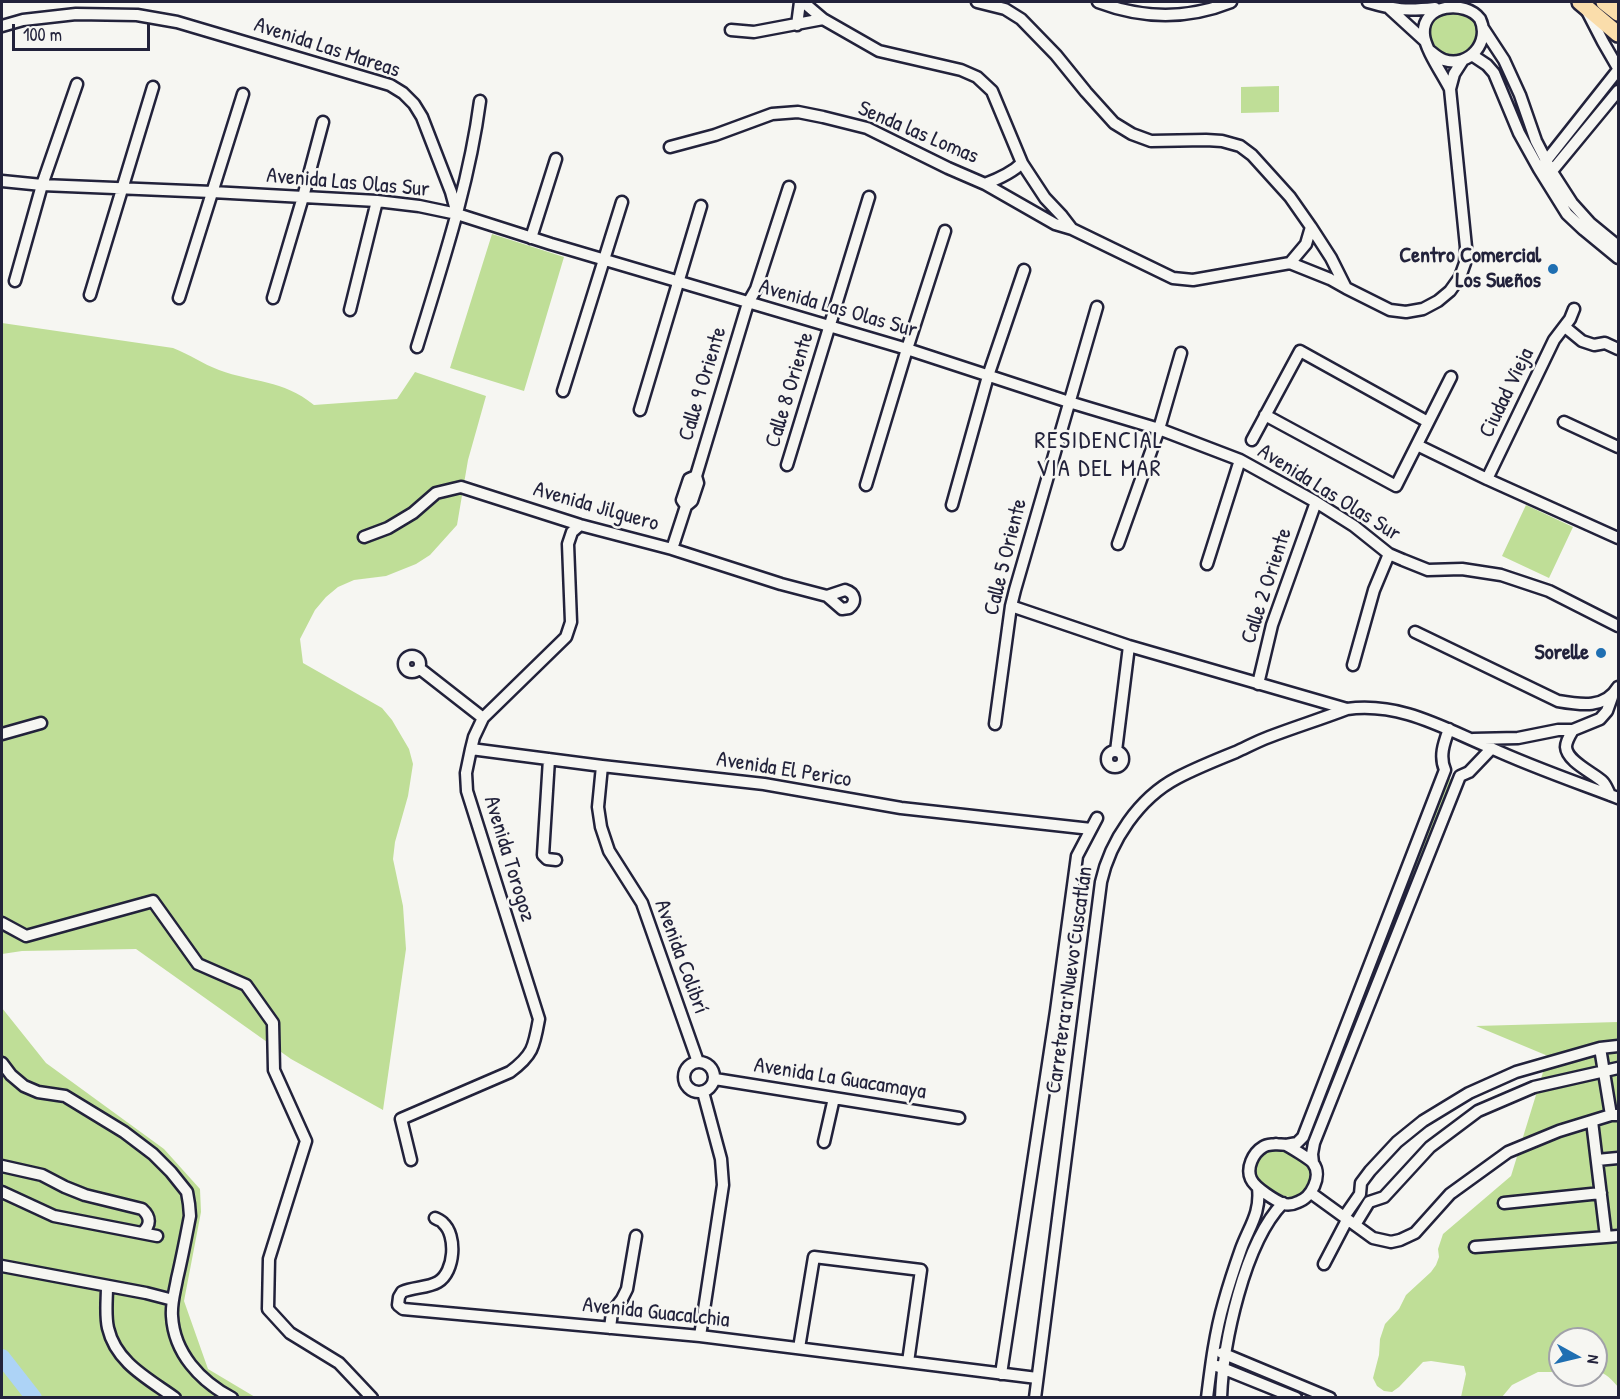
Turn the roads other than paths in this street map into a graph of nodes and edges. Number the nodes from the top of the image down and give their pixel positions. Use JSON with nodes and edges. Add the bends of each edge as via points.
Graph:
{"nodes":[{"id":1,"x":802,"y":2,"type":"edge"},
{"id":2,"x":977,"y":2,"type":"edge"},
{"id":3,"x":1098,"y":2,"type":"edge"},
{"id":4,"x":1231,"y":2,"type":"edge"},
{"id":5,"x":1368,"y":2,"type":"edge"},
{"id":6,"x":1473,"y":2,"type":"edge"},
{"id":7,"x":1604,"y":2,"type":"edge"},
{"id":8,"x":1582,"y":3,"type":"edge"},
{"id":9,"x":1441,"y":4,"type":"edge"},
{"id":10,"x":1390,"y":9,"type":"junction"},
{"id":11,"x":1618,"y":13,"type":"edge"},
{"id":12,"x":823,"y":19,"type":"junction"},
{"id":13,"x":1481,"y":23,"type":"junction"},
{"id":14,"x":796,"y":25,"type":"junction"},
{"id":15,"x":2,"y":26,"type":"edge"},
{"id":16,"x":731,"y":30,"type":"dead end"},
{"id":17,"x":1618,"y":34,"type":"edge"},
{"id":18,"x":1427,"y":46,"type":"junction"},
{"id":19,"x":1468,"y":58,"type":"junction"},
{"id":20,"x":1618,"y":69,"type":"edge"},
{"id":21,"x":77,"y":84,"type":"dead end"},
{"id":22,"x":153,"y":87,"type":"dead end"},
{"id":23,"x":1450,"y":89,"type":"junction"},
{"id":24,"x":1618,"y":91,"type":"edge"},
{"id":25,"x":243,"y":94,"type":"dead end"},
{"id":26,"x":480,"y":101,"type":"dead end"},
{"id":27,"x":323,"y":122,"type":"dead end"},
{"id":28,"x":670,"y":147,"type":"dead end"},
{"id":29,"x":556,"y":159,"type":"dead end"},
{"id":30,"x":1022,"y":163,"type":"junction"},
{"id":31,"x":1542,"y":165,"type":"junction"},
{"id":32,"x":1549,"y":176,"type":"junction"},
{"id":33,"x":2,"y":181,"type":"edge"},
{"id":34,"x":985,"y":184,"type":"junction"},
{"id":35,"x":42,"y":185,"type":"junction"},
{"id":36,"x":789,"y":188,"type":"dead end"},
{"id":37,"x":122,"y":189,"type":"junction"},
{"id":38,"x":212,"y":192,"type":"junction"},
{"id":39,"x":869,"y":196,"type":"dead end"},
{"id":40,"x":303,"y":197,"type":"junction"},
{"id":41,"x":377,"y":201,"type":"junction"},
{"id":42,"x":622,"y":202,"type":"dead end"},
{"id":43,"x":700,"y":206,"type":"dead end"},
{"id":44,"x":457,"y":214,"type":"junction"},
{"id":45,"x":1311,"y":227,"type":"junction"},
{"id":46,"x":1072,"y":229,"type":"junction"},
{"id":47,"x":945,"y":231,"type":"dead end"},
{"id":48,"x":531,"y":238,"type":"junction"},
{"id":49,"x":1618,"y":246,"type":"edge"},
{"id":50,"x":1618,"y":258,"type":"edge"},
{"id":51,"x":604,"y":259,"type":"junction"},
{"id":52,"x":1290,"y":263,"type":"junction"},
{"id":53,"x":1024,"y":270,"type":"dead end"},
{"id":54,"x":15,"y":281,"type":"dead end"},
{"id":55,"x":677,"y":281,"type":"junction"},
{"id":56,"x":1346,"y":288,"type":"junction"},
{"id":57,"x":90,"y":295,"type":"dead end"},
{"id":58,"x":179,"y":298,"type":"dead end"},
{"id":59,"x":273,"y":298,"type":"dead end"},
{"id":60,"x":748,"y":303,"type":"junction"},
{"id":61,"x":1097,"y":307,"type":"dead end"},
{"id":62,"x":1574,"y":309,"type":"dead end"},
{"id":63,"x":350,"y":310,"type":"dead end"},
{"id":64,"x":831,"y":326,"type":"junction"},
{"id":65,"x":1565,"y":327,"type":"junction"},
{"id":66,"x":417,"y":347,"type":"dead end"},
{"id":67,"x":907,"y":349,"type":"junction"},
{"id":68,"x":1618,"y":349,"type":"edge"},
{"id":69,"x":1181,"y":353,"type":"dead end"},
{"id":70,"x":988,"y":376,"type":"junction"},
{"id":71,"x":1451,"y":377,"type":"dead end"},
{"id":72,"x":563,"y":391,"type":"dead end"},
{"id":73,"x":1069,"y":402,"type":"junction"},
{"id":74,"x":640,"y":410,"type":"dead end"},
{"id":75,"x":1265,"y":415,"type":"junction"},
{"id":76,"x":1428,"y":422,"type":"junction"},
{"id":77,"x":1564,"y":422,"type":"dead end"},
{"id":78,"x":1159,"y":429,"type":"junction"},
{"id":79,"x":1252,"y":440,"type":"dead end"},
{"id":80,"x":1417,"y":445,"type":"junction"},
{"id":81,"x":1618,"y":447,"type":"edge"},
{"id":82,"x":1240,"y":460,"type":"junction"},
{"id":83,"x":787,"y":465,"type":"dead end"},
{"id":84,"x":1488,"y":479,"type":"junction"},
{"id":85,"x":866,"y":485,"type":"dead end"},
{"id":86,"x":1316,"y":502,"type":"junction"},
{"id":87,"x":952,"y":505,"type":"dead end"},
{"id":88,"x":579,"y":525,"type":"junction"},
{"id":89,"x":364,"y":537,"type":"dead end"},
{"id":90,"x":1618,"y":538,"type":"edge"},
{"id":91,"x":1118,"y":544,"type":"dead end"},
{"id":92,"x":672,"y":549,"type":"junction"},
{"id":93,"x":1389,"y":554,"type":"junction"},
{"id":94,"x":1208,"y":564,"type":"dead end"},
{"id":95,"x":827,"y":596,"type":"dead end"},
{"id":96,"x":1011,"y":606,"type":"junction"},
{"id":97,"x":1618,"y":626,"type":"edge"},
{"id":98,"x":1415,"y":633,"type":"dead end"},
{"id":99,"x":1129,"y":646,"type":"junction"},
{"id":100,"x":1353,"y":665,"type":"dead end"},
{"id":101,"x":419,"y":668,"type":"dead end"},
{"id":102,"x":1258,"y":684,"type":"junction"},
{"id":103,"x":1618,"y":687,"type":"edge"},
{"id":104,"x":1612,"y":697,"type":"junction"},
{"id":105,"x":1347,"y":710,"type":"junction"},
{"id":106,"x":483,"y":718,"type":"junction"},
{"id":107,"x":41,"y":723,"type":"dead end"},
{"id":108,"x":995,"y":724,"type":"dead end"},
{"id":109,"x":1449,"y":729,"type":"junction"},
{"id":110,"x":1573,"y":730,"type":"junction"},
{"id":111,"x":2,"y":734,"type":"edge"},
{"id":112,"x":1470,"y":739,"type":"junction"},
{"id":113,"x":471,"y":749,"type":"junction"},
{"id":114,"x":1491,"y":749,"type":"junction"},
{"id":115,"x":1116,"y":751,"type":"dead end"},
{"id":116,"x":549,"y":759,"type":"junction"},
{"id":117,"x":602,"y":766,"type":"junction"},
{"id":118,"x":1445,"y":770,"type":"junction"},
{"id":119,"x":1460,"y":776,"type":"junction"},
{"id":120,"x":1614,"y":797,"type":"edge"},
{"id":121,"x":1097,"y":818,"type":"dead end"},
{"id":122,"x":1091,"y":829,"type":"junction"},
{"id":123,"x":556,"y":860,"type":"dead end"},
{"id":124,"x":2,"y":923,"type":"edge"},
{"id":125,"x":1380,"y":938,"type":"junction"},
{"id":126,"x":1394,"y":944,"type":"junction"},
{"id":127,"x":1618,"y":1046,"type":"edge"},
{"id":128,"x":1600,"y":1048,"type":"junction"},
{"id":129,"x":698,"y":1062,"type":"junction"},
{"id":130,"x":2,"y":1063,"type":"edge"},
{"id":131,"x":1618,"y":1068,"type":"edge"},
{"id":132,"x":1604,"y":1070,"type":"junction"},
{"id":133,"x":715,"y":1079,"type":"junction"},
{"id":134,"x":704,"y":1092,"type":"junction"},
{"id":135,"x":1469,"y":1093,"type":"junction"},
{"id":136,"x":834,"y":1098,"type":"junction"},
{"id":137,"x":1478,"y":1111,"type":"junction"},
{"id":138,"x":1615,"y":1115,"type":"edge"},
{"id":139,"x":958,"y":1118,"type":"dead end"},
{"id":140,"x":1592,"y":1121,"type":"junction"},
{"id":141,"x":824,"y":1142,"type":"dead end"},
{"id":142,"x":1286,"y":1145,"type":"junction"},
{"id":143,"x":1618,"y":1158,"type":"edge"},
{"id":144,"x":411,"y":1160,"type":"dead end"},
{"id":145,"x":1597,"y":1160,"type":"junction"},
{"id":146,"x":1313,"y":1163,"type":"junction"},
{"id":147,"x":2,"y":1166,"type":"edge"},
{"id":148,"x":1258,"y":1188,"type":"junction"},
{"id":149,"x":2,"y":1192,"type":"edge"},
{"id":150,"x":1311,"y":1193,"type":"junction"},
{"id":151,"x":1601,"y":1193,"type":"junction"},
{"id":152,"x":1360,"y":1194,"type":"junction"},
{"id":153,"x":1370,"y":1202,"type":"junction"},
{"id":154,"x":1283,"y":1203,"type":"junction"},
{"id":155,"x":1504,"y":1203,"type":"dead end"},
{"id":156,"x":435,"y":1218,"type":"dead end"},
{"id":157,"x":1349,"y":1221,"type":"junction"},
{"id":158,"x":142,"y":1233,"type":"junction"},
{"id":159,"x":157,"y":1236,"type":"dead end"},
{"id":160,"x":636,"y":1236,"type":"dead end"},
{"id":161,"x":1618,"y":1236,"type":"edge"},
{"id":162,"x":1606,"y":1237,"type":"junction"},
{"id":163,"x":1475,"y":1247,"type":"dead end"},
{"id":164,"x":1324,"y":1264,"type":"dead end"},
{"id":165,"x":2,"y":1266,"type":"edge"},
{"id":166,"x":107,"y":1286,"type":"junction"},
{"id":167,"x":173,"y":1300,"type":"junction"},
{"id":168,"x":610,"y":1328,"type":"junction"},
{"id":169,"x":700,"y":1336,"type":"junction"},
{"id":170,"x":799,"y":1348,"type":"junction"},
{"id":171,"x":1213,"y":1351,"type":"junction"},
{"id":172,"x":1226,"y":1354,"type":"junction"},
{"id":173,"x":908,"y":1362,"type":"junction"},
{"id":174,"x":1211,"y":1365,"type":"junction"},
{"id":175,"x":1224,"y":1368,"type":"junction"},
{"id":176,"x":1001,"y":1374,"type":"junction"},
{"id":177,"x":1037,"y":1378,"type":"junction"},
{"id":178,"x":175,"y":1398,"type":"edge"},
{"id":179,"x":232,"y":1398,"type":"edge"},
{"id":180,"x":372,"y":1398,"type":"edge"},
{"id":181,"x":1035,"y":1398,"type":"edge"},
{"id":182,"x":1207,"y":1398,"type":"edge"},
{"id":183,"x":1221,"y":1398,"type":"edge"},
{"id":184,"x":1296,"y":1398,"type":"edge"},
{"id":185,"x":1329,"y":1398,"type":"edge"}],
"edges":[{"from":1,"to":12,"type":"street"},
{"from":1,"to":14,"type":"street"},
{"from":2,"to":45,"type":"street","via":[[1005,9],[1021,19],[1114,123],[1132,134],[1151,141],[1206,140],[1240,146],[1290,197]]},
{"from":3,"to":4,"type":"street","via":[[1144,15],[1174,16]]},
{"from":5,"to":10,"type":"street"},
{"from":6,"to":13,"type":"street"},
{"from":7,"to":11,"type":"highway"},
{"from":8,"to":17,"type":"highway"},
{"from":8,"to":20,"type":"street"},
{"from":9,"to":10,"type":"street","via":[[1411,11]]},
{"from":9,"to":13,"type":"street","via":[[1465,4]]},
{"from":9,"to":18,"type":"street","via":[[1425,23]]},
{"from":10,"to":18,"type":"street"},
{"from":12,"to":14,"type":"street"},
{"from":12,"to":30,"type":"street","via":[[879,51],[961,70],[977,78],[992,91]]},
{"from":13,"to":19,"type":"street","via":[[1483,38]]},
{"from":13,"to":31,"type":"street","via":[[1520,95]]},
{"from":14,"to":16,"type":"street","via":[[754,32]]},
{"from":15,"to":44,"type":"street","name":"Avenida Las Mareas","via":[[76,14],[137,15],[177,22],[390,84],[414,104],[422,117]]},
{"from":18,"to":19,"type":"street","via":[[1444,60]]},
{"from":18,"to":23,"type":"street"},
{"from":19,"to":23,"type":"street","via":[[1454,74]]},
{"from":19,"to":31,"type":"street","via":[[1487,65],[1494,73],[1519,133]]},
{"from":20,"to":31,"type":"street"},
{"from":21,"to":35,"type":"street"},
{"from":22,"to":37,"type":"street"},
{"from":23,"to":56,"type":"street","via":[[1466,248],[1460,278],[1437,301],[1406,312],[1390,310]]},
{"from":24,"to":32,"type":"street"},
{"from":25,"to":38,"type":"street"},
{"from":26,"to":44,"type":"street"},
{"from":27,"to":40,"type":"street"},
{"from":28,"to":34,"type":"street","name":"Senda las Lomas","via":[[772,114],[798,112],[867,128]]},
{"from":29,"to":48,"type":"street"},
{"from":30,"to":34,"type":"street"},
{"from":30,"to":46,"type":"street"},
{"from":31,"to":32,"type":"street"},
{"from":32,"to":49,"type":"street","via":[[1590,223]]},
{"from":32,"to":50,"type":"street","via":[[1567,214]]},
{"from":33,"to":35,"type":"street","name":"Avenida Las Olas Sur"},
{"from":34,"to":46,"type":"street","name":"Senda las Lomas","via":[[1055,224]]},
{"from":35,"to":37,"type":"street","name":"Avenida Las Olas Sur"},
{"from":35,"to":54,"type":"street"},
{"from":36,"to":60,"type":"street","name":"Calle 9 Oriente"},
{"from":37,"to":38,"type":"street","name":"Avenida Las Olas Sur"},
{"from":37,"to":57,"type":"street"},
{"from":38,"to":40,"type":"street","name":"Avenida Las Olas Sur"},
{"from":38,"to":58,"type":"street"},
{"from":39,"to":64,"type":"street","name":"Calle 8 Oriente"},
{"from":40,"to":41,"type":"street","name":"Avenida Las Olas Sur"},
{"from":40,"to":59,"type":"street"},
{"from":41,"to":44,"type":"street","name":"Avenida Las Olas Sur"},
{"from":41,"to":63,"type":"street"},
{"from":42,"to":51,"type":"street"},
{"from":43,"to":55,"type":"street"},
{"from":44,"to":48,"type":"street","name":"Avenida Las Olas Sur"},
{"from":44,"to":66,"type":"street"},
{"from":45,"to":52,"type":"street","via":[[1306,244]]},
{"from":45,"to":56,"type":"street"},
{"from":46,"to":52,"type":"street","name":"Senda las Lomas","via":[[1173,278],[1193,280]]},
{"from":47,"to":67,"type":"street"},
{"from":48,"to":51,"type":"street","name":"Avenida Las Olas Sur"},
{"from":51,"to":55,"type":"street","name":"Avenida Las Olas Sur"},
{"from":51,"to":72,"type":"street"},
{"from":52,"to":56,"type":"street"},
{"from":53,"to":70,"type":"street"},
{"from":55,"to":60,"type":"street","name":"Avenida Las Olas Sur"},
{"from":55,"to":74,"type":"street"},
{"from":60,"to":64,"type":"street","name":"Avenida Las Olas Sur"},
{"from":60,"to":92,"type":"street","name":"Calle 9 Oriente","via":[[696,476],[689,479],[682,500],[686,506]]},
{"from":61,"to":73,"type":"street","name":"Calle 5 Oriente"},
{"from":62,"to":65,"type":"street","name":"Ciudad Vieja"},
{"from":64,"to":67,"type":"street","name":"Avenida Las Olas Sur"},
{"from":64,"to":83,"type":"street","name":"Calle 8 Oriente"},
{"from":65,"to":68,"type":"street","via":[[1582,341],[1605,343]]},
{"from":65,"to":84,"type":"street","name":"Ciudad Vieja","via":[[1554,340]]},
{"from":67,"to":70,"type":"street","name":"Avenida Las Olas Sur"},
{"from":67,"to":85,"type":"street"},
{"from":69,"to":78,"type":"street"},
{"from":70,"to":73,"type":"street","name":"Avenida Las Olas Sur"},
{"from":70,"to":87,"type":"street"},
{"from":71,"to":76,"type":"street"},
{"from":73,"to":78,"type":"street","name":"Avenida Las Olas Sur"},
{"from":73,"to":96,"type":"street","name":"Calle 5 Oriente"},
{"from":75,"to":76,"type":"street","via":[[1300,351]]},
{"from":75,"to":79,"type":"street"},
{"from":75,"to":80,"type":"street","via":[[1396,486]]},
{"from":76,"to":80,"type":"street"},
{"from":77,"to":81,"type":"street"},
{"from":78,"to":82,"type":"street","name":"Avenida Las Olas Sur"},
{"from":78,"to":91,"type":"street"},
{"from":80,"to":84,"type":"street"},
{"from":82,"to":86,"type":"street","name":"Avenida Las Olas Sur"},
{"from":82,"to":94,"type":"street"},
{"from":84,"to":90,"type":"street"},
{"from":86,"to":93,"type":"street","name":"Avenida Las Olas Sur"},
{"from":86,"to":102,"type":"street","name":"Calle 2 Oriente","via":[[1272,625]]},
{"from":88,"to":89,"type":"street","name":"Avenida Jilguero","via":[[461,487],[436,493],[413,513]]},
{"from":88,"to":92,"type":"street","name":"Avenida Jilguero"},
{"from":88,"to":106,"type":"street","name":"Avenida Torogoz","via":[[568,544],[572,622],[566,637]]},
{"from":92,"to":95,"type":"street","name":"Avenida Jilguero"},
{"from":93,"to":97,"type":"street","name":"Avenida Las Olas Sur","via":[[1428,570],[1501,574],[1549,591]]},
{"from":93,"to":100,"type":"street","via":[[1374,590]]},
{"from":96,"to":99,"type":"street"},
{"from":96,"to":108,"type":"street","name":"Calle 5 Oriente"},
{"from":98,"to":104,"type":"street","via":[[1558,701],[1587,705]]},
{"from":99,"to":102,"type":"street"},
{"from":99,"to":115,"type":"street"},
{"from":101,"to":106,"type":"street"},
{"from":102,"to":105,"type":"street"},
{"from":103,"to":104,"type":"street"},
{"from":104,"to":110,"type":"street","via":[[1600,719]]},
{"from":105,"to":109,"type":"street","name":"Carretera a Nuevo Cuscatlán","via":[[1386,709]]},
{"from":105,"to":177,"type":"street","name":"Carretera a Nuevo Cuscatlán","via":[[1268,737],[1175,779],[1138,811],[1117,839],[1101,882]]},
{"from":106,"to":113,"type":"street","name":"Avenida Torogoz"},
{"from":107,"to":111,"type":"street"},
{"from":109,"to":112,"type":"street","name":"Carretera a Nuevo Cuscatlán"},
{"from":109,"to":118,"type":"street","via":[[1442,753]]},
{"from":110,"to":112,"type":"street","via":[[1518,738]]},
{"from":110,"to":120,"type":"street","via":[[1566,746],[1570,756],[1605,783]]},
{"from":112,"to":114,"type":"street","name":"Carretera a Nuevo Cuscatlán"},
{"from":113,"to":116,"type":"street","name":"Avenida El Perico"},
{"from":113,"to":144,"type":"street","name":"Avenida Torogoz","via":[[467,791],[539,1019],[535,1046],[524,1062],[510,1072],[401,1119]]},
{"from":114,"to":119,"type":"street"},
{"from":114,"to":120,"type":"street","name":"Carretera a Nuevo Cuscatlán"},
{"from":116,"to":117,"type":"street","name":"Avenida El Perico"},
{"from":116,"to":123,"type":"street","via":[[543,855]]},
{"from":117,"to":122,"type":"street","name":"Avenida El Perico","via":[[764,784],[901,808]]},
{"from":117,"to":129,"type":"street","name":"Avenida Colibrí","via":[[598,807],[601,827],[609,851],[642,903]]},
{"from":118,"to":119,"type":"street"},
{"from":118,"to":125,"type":"street"},
{"from":119,"to":126,"type":"street"},
{"from":121,"to":122,"type":"street"},
{"from":122,"to":176,"type":"street","via":[[1077,856]]},
{"from":124,"to":180,"type":"street","via":[[26,936],[153,902],[198,964],[246,985],[273,1023],[274,1070],[306,1141],[269,1259],[268,1309],[290,1333],[339,1362]]},
{"from":125,"to":126,"type":"street"},
{"from":125,"to":142,"type":"street","via":[[1303,1137]]},
{"from":126,"to":146,"type":"street","via":[[1314,1143]]},
{"from":127,"to":128,"type":"street"},
{"from":128,"to":132,"type":"street"},
{"from":128,"to":135,"type":"street","via":[[1516,1072]]},
{"from":129,"to":133,"type":"street","via":[[710,1066]]},
{"from":129,"to":134,"type":"street","via":[[689,1066],[684,1080],[693,1091]]},
{"from":130,"to":167,"type":"street","via":[[24,1086],[65,1096],[124,1132],[153,1154],[187,1192],[190,1216]]},
{"from":131,"to":132,"type":"street"},
{"from":132,"to":137,"type":"street","via":[[1534,1087]]},
{"from":132,"to":138,"type":"street"},
{"from":133,"to":134,"type":"street"},
{"from":133,"to":136,"type":"street","name":"Avenida La Guacamaya"},
{"from":134,"to":169,"type":"street","via":[[721,1159],[723,1185]]},
{"from":135,"to":137,"type":"street"},
{"from":135,"to":152,"type":"street","via":[[1397,1142],[1361,1183]]},
{"from":136,"to":139,"type":"street","name":"Avenida La Guacamaya"},
{"from":136,"to":141,"type":"street"},
{"from":137,"to":153,"type":"street","via":[[1430,1147],[1384,1197]]},
{"from":138,"to":140,"type":"street"},
{"from":140,"to":145,"type":"street"},
{"from":140,"to":157,"type":"street","via":[[1508,1152],[1450,1194],[1415,1233],[1400,1240],[1372,1238]]},
{"from":142,"to":146,"type":"street"},
{"from":142,"to":148,"type":"street","via":[[1264,1145],[1256,1152],[1249,1172]]},
{"from":143,"to":145,"type":"street"},
{"from":145,"to":151,"type":"street"},
{"from":146,"to":150,"type":"street","via":[[1316,1175]]},
{"from":147,"to":158,"type":"street","via":[[42,1175],[85,1195],[142,1209],[149,1219]]},
{"from":148,"to":154,"type":"street"},
{"from":148,"to":171,"type":"street","via":[[1258,1212],[1227,1292]]},
{"from":149,"to":158,"type":"street","via":[[54,1216]]},
{"from":150,"to":154,"type":"street","via":[[1296,1203]]},
{"from":150,"to":157,"type":"street"},
{"from":151,"to":155,"type":"street"},
{"from":151,"to":162,"type":"street"},
{"from":152,"to":153,"type":"street"},
{"from":152,"to":157,"type":"street"},
{"from":153,"to":157,"type":"street"},
{"from":154,"to":172,"type":"street","via":[[1272,1215],[1245,1276],[1234,1306]]},
{"from":156,"to":168,"type":"street","name":"Avenida Guacalchia","via":[[449,1232],[453,1252],[449,1268],[439,1281],[402,1292],[398,1305],[403,1309]]},
{"from":157,"to":164,"type":"street"},
{"from":158,"to":159,"type":"street"},
{"from":160,"to":168,"type":"street","via":[[627,1289],[612,1312]]},
{"from":161,"to":162,"type":"street"},
{"from":162,"to":163,"type":"street"},
{"from":165,"to":166,"type":"street"},
{"from":166,"to":167,"type":"street"},
{"from":166,"to":178,"type":"street","via":[[109,1330],[123,1359]]},
{"from":167,"to":179,"type":"street","via":[[179,1346],[194,1369]]},
{"from":168,"to":169,"type":"street","name":"Avenida Guacalchia"},
{"from":169,"to":170,"type":"street","name":"Avenida Guacalchia"},
{"from":170,"to":173,"type":"street","name":"Avenida Guacalchia"},
{"from":170,"to":173,"type":"street","via":[[814,1257],[921,1269]]},
{"from":171,"to":172,"type":"street"},
{"from":171,"to":174,"type":"street"},
{"from":172,"to":175,"type":"street"},
{"from":172,"to":185,"type":"street"},
{"from":173,"to":176,"type":"street","name":"Avenida Guacalchia"},
{"from":174,"to":175,"type":"street"},
{"from":174,"to":182,"type":"street"},
{"from":175,"to":183,"type":"street"},
{"from":175,"to":184,"type":"street"},
{"from":176,"to":177,"type":"street","name":"Avenida Guacalchia"},
{"from":177,"to":181,"type":"street","name":"Carretera a Nuevo Cuscatlán"}]}
